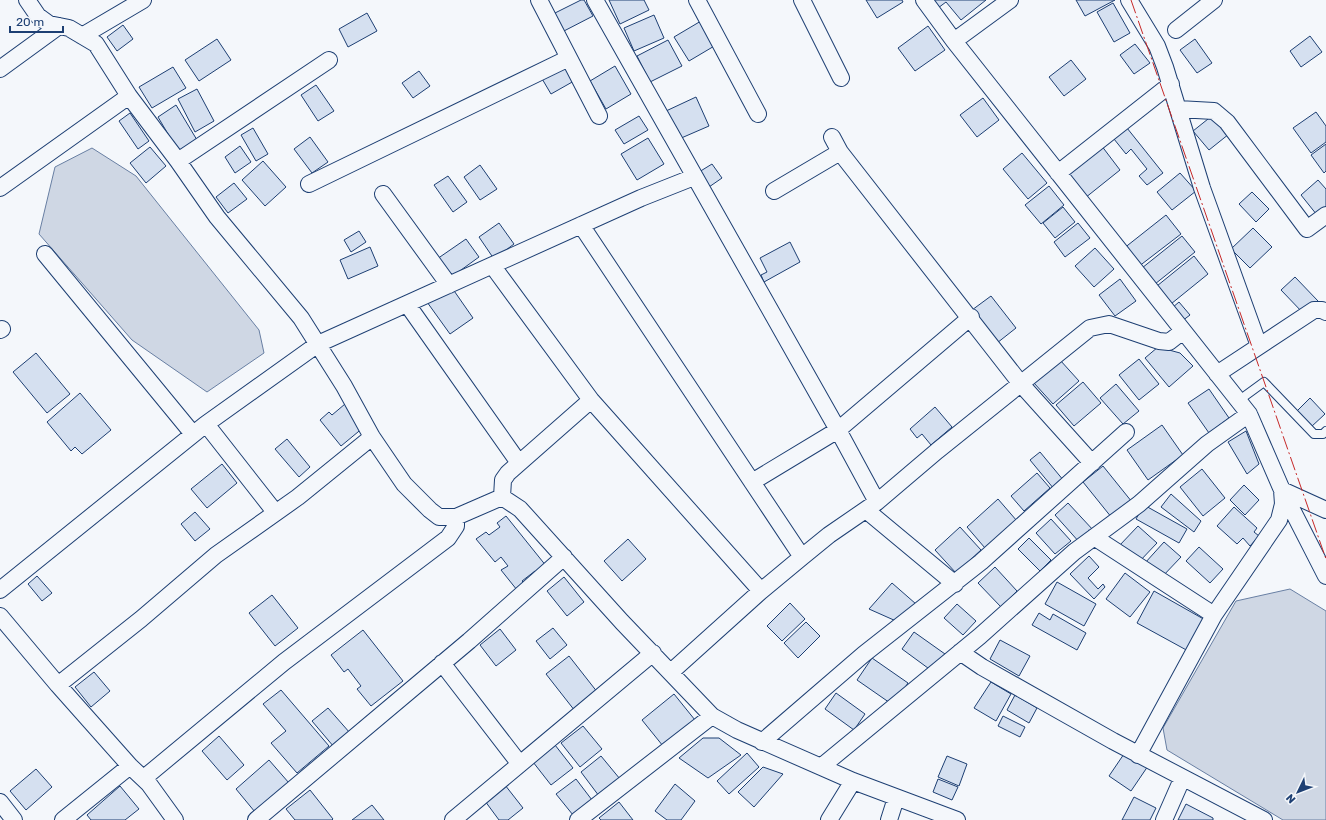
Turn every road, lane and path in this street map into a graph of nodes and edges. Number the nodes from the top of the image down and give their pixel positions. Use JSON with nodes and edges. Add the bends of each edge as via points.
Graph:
{"nodes":[{"id":1,"x":27,"y":0,"type":"edge"},
{"id":2,"x":143,"y":0,"type":"edge"},
{"id":3,"x":539,"y":0,"type":"edge"},
{"id":4,"x":595,"y":0,"type":"edge"},
{"id":5,"x":697,"y":0,"type":"edge"},
{"id":6,"x":802,"y":0,"type":"edge"},
{"id":7,"x":924,"y":0,"type":"edge"},
{"id":8,"x":1010,"y":0,"type":"edge"},
{"id":9,"x":1129,"y":0,"type":"edge"},
{"id":10,"x":1214,"y":0,"type":"edge"},
{"id":11,"x":59,"y":26,"type":"junction"},
{"id":12,"x":1176,"y":30,"type":"dead end"},
{"id":13,"x":82,"y":36,"type":"junction"},
{"id":14,"x":954,"y":41,"type":"junction"},
{"id":15,"x":569,"y":58,"type":"junction"},
{"id":16,"x":329,"y":60,"type":"dead end"},
{"id":17,"x":0,"y":69,"type":"edge"},
{"id":18,"x":841,"y":78,"type":"dead end"},
{"id":19,"x":1171,"y":84,"type":"junction"},
{"id":20,"x":129,"y":96,"type":"junction"},
{"id":21,"x":1178,"y":109,"type":"junction"},
{"id":22,"x":758,"y":114,"type":"dead end"},
{"id":23,"x":599,"y":116,"type":"dead end"},
{"id":24,"x":832,"y":137,"type":"dead end"},
{"id":25,"x":840,"y":152,"type":"junction"},
{"id":26,"x":178,"y":161,"type":"junction"},
{"id":27,"x":1058,"y":172,"type":"junction"},
{"id":28,"x":694,"y":177,"type":"junction"},
{"id":29,"x":309,"y":184,"type":"dead end"},
{"id":30,"x":0,"y":188,"type":"edge"},
{"id":31,"x":774,"y":191,"type":"dead end"},
{"id":32,"x":383,"y":194,"type":"dead end"},
{"id":33,"x":1326,"y":215,"type":"edge"},
{"id":34,"x":581,"y":225,"type":"junction"},
{"id":35,"x":45,"y":254,"type":"dead end"},
{"id":36,"x":494,"y":266,"type":"junction"},
{"id":37,"x":449,"y":285,"type":"junction"},
{"id":38,"x":407,"y":304,"type":"junction"},
{"id":39,"x":1326,"y":312,"type":"edge"},
{"id":40,"x":971,"y":318,"type":"junction"},
{"id":41,"x":1183,"y":331,"type":"junction"},
{"id":42,"x":318,"y":344,"type":"junction"},
{"id":43,"x":1259,"y":346,"type":"junction"},
{"id":44,"x":1217,"y":374,"type":"junction"},
{"id":45,"x":1021,"y":384,"type":"junction"},
{"id":46,"x":591,"y":400,"type":"junction"},
{"id":47,"x":1238,"y":401,"type":"junction"},
{"id":48,"x":1248,"y":414,"type":"junction"},
{"id":49,"x":206,"y":424,"type":"junction"},
{"id":50,"x":838,"y":430,"type":"junction"},
{"id":51,"x":1326,"y":431,"type":"edge"},
{"id":52,"x":1126,"y":432,"type":"dead end"},
{"id":53,"x":193,"y":434,"type":"junction"},
{"id":54,"x":372,"y":437,"type":"junction"},
{"id":55,"x":519,"y":463,"type":"junction"},
{"id":56,"x":1092,"y":463,"type":"junction"},
{"id":57,"x":752,"y":482,"type":"junction"},
{"id":58,"x":1282,"y":490,"type":"junction"},
{"id":59,"x":502,"y":497,"type":"junction"},
{"id":60,"x":872,"y":506,"type":"junction"},
{"id":61,"x":1326,"y":510,"type":"edge"},
{"id":62,"x":275,"y":512,"type":"junction"},
{"id":63,"x":456,"y":516,"type":"junction"},
{"id":64,"x":1094,"y":537,"type":"junction"},
{"id":65,"x":564,"y":557,"type":"junction"},
{"id":66,"x":802,"y":557,"type":"junction"},
{"id":67,"x":1326,"y":576,"type":"edge"},
{"id":68,"x":955,"y":584,"type":"junction"},
{"id":69,"x":0,"y":590,"type":"edge"},
{"id":70,"x":760,"y":591,"type":"junction"},
{"id":71,"x":1214,"y":614,"type":"junction"},
{"id":72,"x":0,"y":616,"type":"edge"},
{"id":73,"x":960,"y":652,"type":"junction"},
{"id":74,"x":653,"y":653,"type":"junction"},
{"id":75,"x":442,"y":663,"type":"junction"},
{"id":76,"x":671,"y":672,"type":"junction"},
{"id":77,"x":58,"y":685,"type":"junction"},
{"id":78,"x":712,"y":716,"type":"junction"},
{"id":79,"x":762,"y":742,"type":"junction"},
{"id":80,"x":1138,"y":754,"type":"junction"},
{"id":81,"x":519,"y":763,"type":"junction"},
{"id":82,"x":130,"y":766,"type":"junction"},
{"id":83,"x":821,"y":767,"type":"junction"},
{"id":84,"x":144,"y":778,"type":"junction"},
{"id":85,"x":1182,"y":779,"type":"junction"},
{"id":86,"x":854,"y":781,"type":"junction"},
{"id":87,"x":896,"y":798,"type":"junction"},
{"id":88,"x":0,"y":802,"type":"edge"},
{"id":89,"x":14,"y":820,"type":"edge"},
{"id":90,"x":63,"y":820,"type":"edge"},
{"id":91,"x":175,"y":820,"type":"edge"},
{"id":92,"x":256,"y":820,"type":"edge"},
{"id":93,"x":453,"y":820,"type":"edge"},
{"id":94,"x":578,"y":820,"type":"edge"},
{"id":95,"x":829,"y":820,"type":"edge"},
{"id":96,"x":889,"y":820,"type":"edge"},
{"id":97,"x":957,"y":820,"type":"edge"},
{"id":98,"x":1164,"y":820,"type":"edge"},
{"id":99,"x":1264,"y":820,"type":"edge"}],
"edges":[{"from":1,"to":11,"type":"street","via":[[38,16],[50,24]]},
{"from":2,"to":13,"type":"street"},
{"from":3,"to":15,"type":"street"},
{"from":4,"to":28,"type":"street"},
{"from":5,"to":22,"type":"street"},
{"from":6,"to":18,"type":"street"},
{"from":7,"to":14,"type":"street"},
{"from":8,"to":14,"type":"street"},
{"from":9,"to":19,"type":"street","via":[[1157,46]]},
{"from":10,"to":12,"type":"street"},
{"from":11,"to":13,"type":"street","via":[[69,28]]},
{"from":11,"to":17,"type":"street"},
{"from":13,"to":20,"type":"street","via":[[96,44]]},
{"from":14,"to":27,"type":"street"},
{"from":15,"to":23,"type":"street"},
{"from":15,"to":29,"type":"street"},
{"from":16,"to":26,"type":"street"},
{"from":19,"to":21,"type":"street"},
{"from":19,"to":27,"type":"street"},
{"from":20,"to":26,"type":"street"},
{"from":20,"to":30,"type":"street"},
{"from":21,"to":33,"type":"street","via":[[1214,110],[1226,122],[1307,229]]},
{"from":21,"to":43,"type":"street","via":[[1202,188]]},
{"from":24,"to":25,"type":"street"},
{"from":25,"to":31,"type":"street"},
{"from":25,"to":40,"type":"street"},
{"from":26,"to":42,"type":"street","via":[[217,217],[301,318]]},
{"from":27,"to":41,"type":"street"},
{"from":28,"to":34,"type":"street"},
{"from":28,"to":50,"type":"street"},
{"from":32,"to":37,"type":"street"},
{"from":34,"to":36,"type":"street"},
{"from":34,"to":57,"type":"street"},
{"from":35,"to":53,"type":"street"},
{"from":36,"to":37,"type":"street"},
{"from":36,"to":46,"type":"street"},
{"from":37,"to":38,"type":"street"},
{"from":38,"to":42,"type":"street"},
{"from":38,"to":55,"type":"street"},
{"from":39,"to":43,"type":"street","via":[[1314,310]]},
{"from":40,"to":45,"type":"street"},
{"from":40,"to":50,"type":"street"},
{"from":41,"to":44,"type":"street"},
{"from":41,"to":45,"type":"street","via":[[1169,342],[1109,324],[1090,328]]},
{"from":42,"to":49,"type":"street"},
{"from":42,"to":54,"type":"street"},
{"from":43,"to":44,"type":"street"},
{"from":44,"to":47,"type":"street"},
{"from":45,"to":56,"type":"street"},
{"from":45,"to":60,"type":"street"},
{"from":46,"to":55,"type":"street"},
{"from":46,"to":70,"type":"street"},
{"from":47,"to":48,"type":"street"},
{"from":47,"to":51,"type":"lane","via":[[1264,382],[1314,434],[1323,434]]},
{"from":48,"to":58,"type":"street"},
{"from":48,"to":64,"type":"street","via":[[1207,444],[1139,504]]},
{"from":49,"to":53,"type":"street"},
{"from":49,"to":62,"type":"street"},
{"from":50,"to":57,"type":"street"},
{"from":50,"to":60,"type":"street"},
{"from":52,"to":56,"type":"street"},
{"from":53,"to":69,"type":"street"},
{"from":54,"to":62,"type":"street","via":[[298,497]]},
{"from":54,"to":63,"type":"street","via":[[404,484],[430,510],[439,517]]},
{"from":55,"to":59,"type":"street","via":[[504,480]]},
{"from":56,"to":68,"type":"street"},
{"from":57,"to":66,"type":"street"},
{"from":58,"to":61,"type":"street"},
{"from":58,"to":67,"type":"street"},
{"from":58,"to":71,"type":"street","via":[[1284,504],[1279,520]]},
{"from":59,"to":63,"type":"street"},
{"from":59,"to":65,"type":"street","via":[[520,509]]},
{"from":60,"to":66,"type":"street"},
{"from":60,"to":68,"type":"street"},
{"from":62,"to":77,"type":"street","via":[[216,555]]},
{"from":63,"to":84,"type":"street","via":[[456,526],[448,538],[284,662]]},
{"from":64,"to":71,"type":"street"},
{"from":64,"to":73,"type":"street"},
{"from":65,"to":74,"type":"street"},
{"from":65,"to":75,"type":"street"},
{"from":66,"to":70,"type":"street"},
{"from":68,"to":79,"type":"street","via":[[858,659]]},
{"from":70,"to":76,"type":"street"},
{"from":71,"to":80,"type":"street"},
{"from":72,"to":77,"type":"street"},
{"from":73,"to":80,"type":"street","via":[[993,674]]},
{"from":73,"to":83,"type":"street"},
{"from":74,"to":76,"type":"street"},
{"from":74,"to":81,"type":"street"},
{"from":75,"to":81,"type":"street"},
{"from":75,"to":92,"type":"street"},
{"from":76,"to":78,"type":"street"},
{"from":77,"to":82,"type":"street"},
{"from":78,"to":79,"type":"street"},
{"from":78,"to":94,"type":"street"},
{"from":79,"to":83,"type":"street"},
{"from":80,"to":85,"type":"street"},
{"from":81,"to":93,"type":"street"},
{"from":82,"to":84,"type":"street"},
{"from":82,"to":90,"type":"street"},
{"from":83,"to":86,"type":"street"},
{"from":84,"to":91,"type":"street"},
{"from":85,"to":98,"type":"street"},
{"from":85,"to":99,"type":"street"},
{"from":86,"to":87,"type":"street"},
{"from":86,"to":95,"type":"street"},
{"from":87,"to":96,"type":"street"},
{"from":87,"to":97,"type":"street"},
{"from":88,"to":89,"type":"street"}]}
